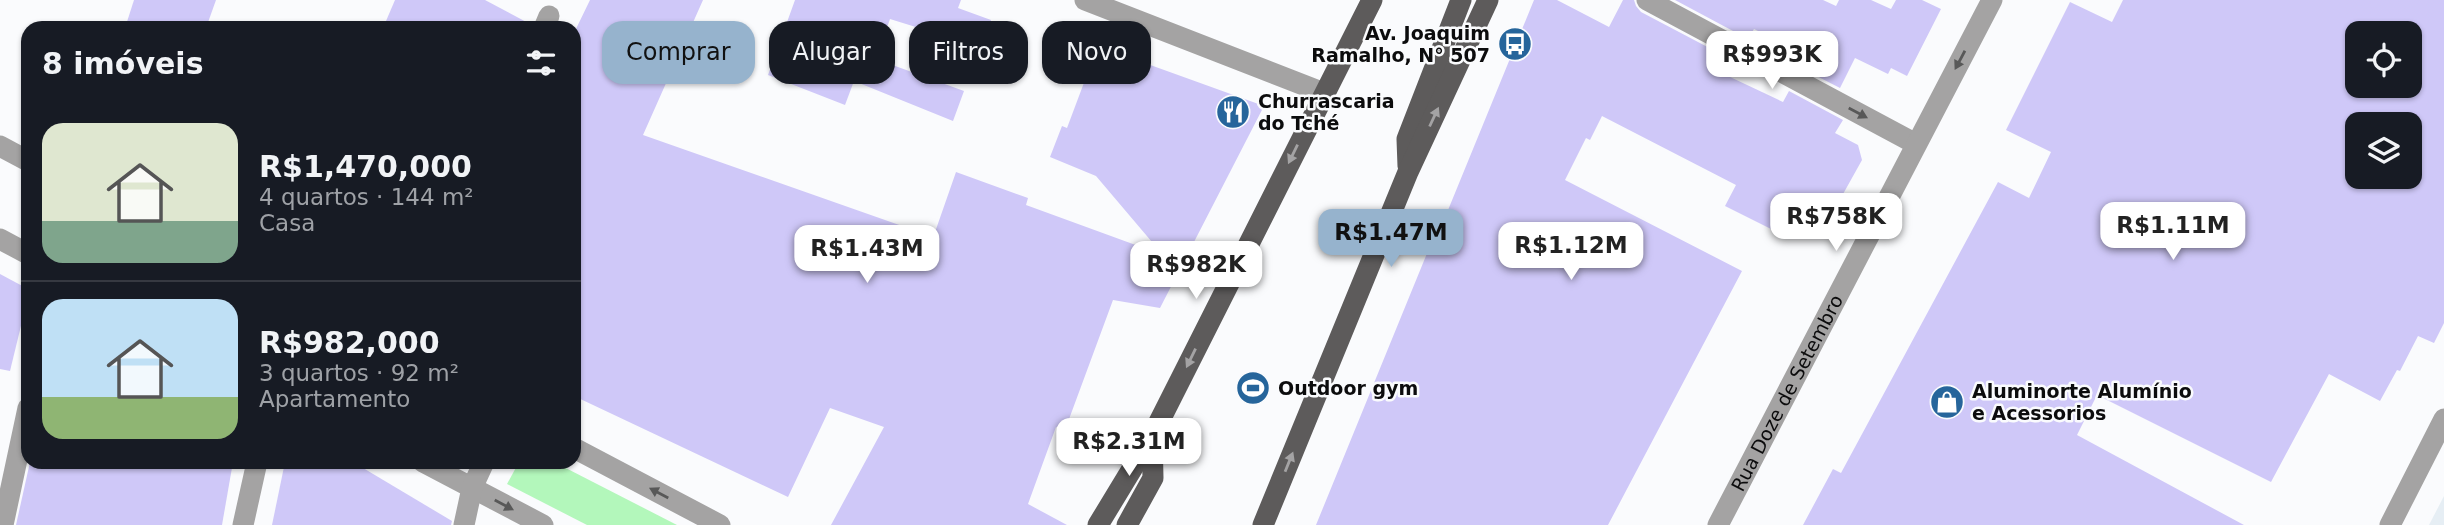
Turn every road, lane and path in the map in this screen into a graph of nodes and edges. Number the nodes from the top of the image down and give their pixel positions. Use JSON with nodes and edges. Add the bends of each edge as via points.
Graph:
{"nodes":[{"id":1,"x":1085,"y":0,"type":"edge"},
{"id":2,"x":1390,"y":0,"type":"edge"},
{"id":3,"x":1461,"y":0,"type":"edge"},
{"id":4,"x":1488,"y":0,"type":"edge"},
{"id":5,"x":1647,"y":0,"type":"edge"},
{"id":6,"x":1992,"y":0,"type":"edge"},
{"id":7,"x":1369,"y":5,"type":"edge"},
{"id":8,"x":1324,"y":93,"type":"junction"},
{"id":9,"x":1916,"y":144,"type":"junction"},
{"id":10,"x":0,"y":146,"type":"edge"},
{"id":11,"x":21,"y":158,"type":"edge"},
{"id":12,"x":1408,"y":172,"type":"junction"},
{"id":13,"x":0,"y":239,"type":"edge"},
{"id":14,"x":21,"y":250,"type":"edge"},
{"id":15,"x":2444,"y":419,"type":"edge"},
{"id":16,"x":1152,"y":436,"type":"junction"},
{"id":17,"x":21,"y":441,"type":"edge"},
{"id":18,"x":581,"y":452,"type":"edge"},
{"id":19,"x":255,"y":469,"type":"edge"},
{"id":20,"x":436,"y":469,"type":"edge"},
{"id":21,"x":481,"y":469,"type":"edge"},
{"id":22,"x":472,"y":488,"type":"junction"},
{"id":23,"x":3,"y":525,"type":"edge"},
{"id":24,"x":243,"y":525,"type":"edge"},
{"id":25,"x":464,"y":525,"type":"edge"},
{"id":26,"x":543,"y":525,"type":"edge"},
{"id":27,"x":718,"y":525,"type":"edge"},
{"id":28,"x":1098,"y":525,"type":"edge"},
{"id":29,"x":1127,"y":525,"type":"edge"},
{"id":30,"x":1263,"y":525,"type":"edge"},
{"id":31,"x":1718,"y":525,"type":"edge"},
{"id":32,"x":2390,"y":525,"type":"edge"}],
"edges":[{"from":1,"to":8,"type":"street"},
{"from":2,"to":7,"type":"main road"},
{"from":3,"to":12,"type":"main road","via":[[1407,139]]},
{"from":12,"to":4,"type":"main road","one_way":true},
{"from":5,"to":9,"type":"street","one_way":true},
{"from":6,"to":9,"type":"street","name":"Rua Doze de Setembro","one_way":true},
{"from":7,"to":8,"type":"main road"},
{"from":8,"to":16,"type":"main road","one_way":true},
{"from":9,"to":31,"type":"street","name":"Rua Doze de Setembro"},
{"from":10,"to":11,"type":"street"},
{"from":30,"to":12,"type":"main road","one_way":true},
{"from":13,"to":14,"type":"street"},
{"from":15,"to":32,"type":"street"},
{"from":16,"to":28,"type":"main road"},
{"from":16,"to":29,"type":"main road","via":[[1153,478]]},
{"from":17,"to":23,"type":"street"},
{"from":27,"to":18,"type":"street","one_way":true},
{"from":19,"to":24,"type":"street"},
{"from":20,"to":22,"type":"street"},
{"from":21,"to":22,"type":"street"},
{"from":22,"to":25,"type":"street"},
{"from":22,"to":26,"type":"street","one_way":true}]}
